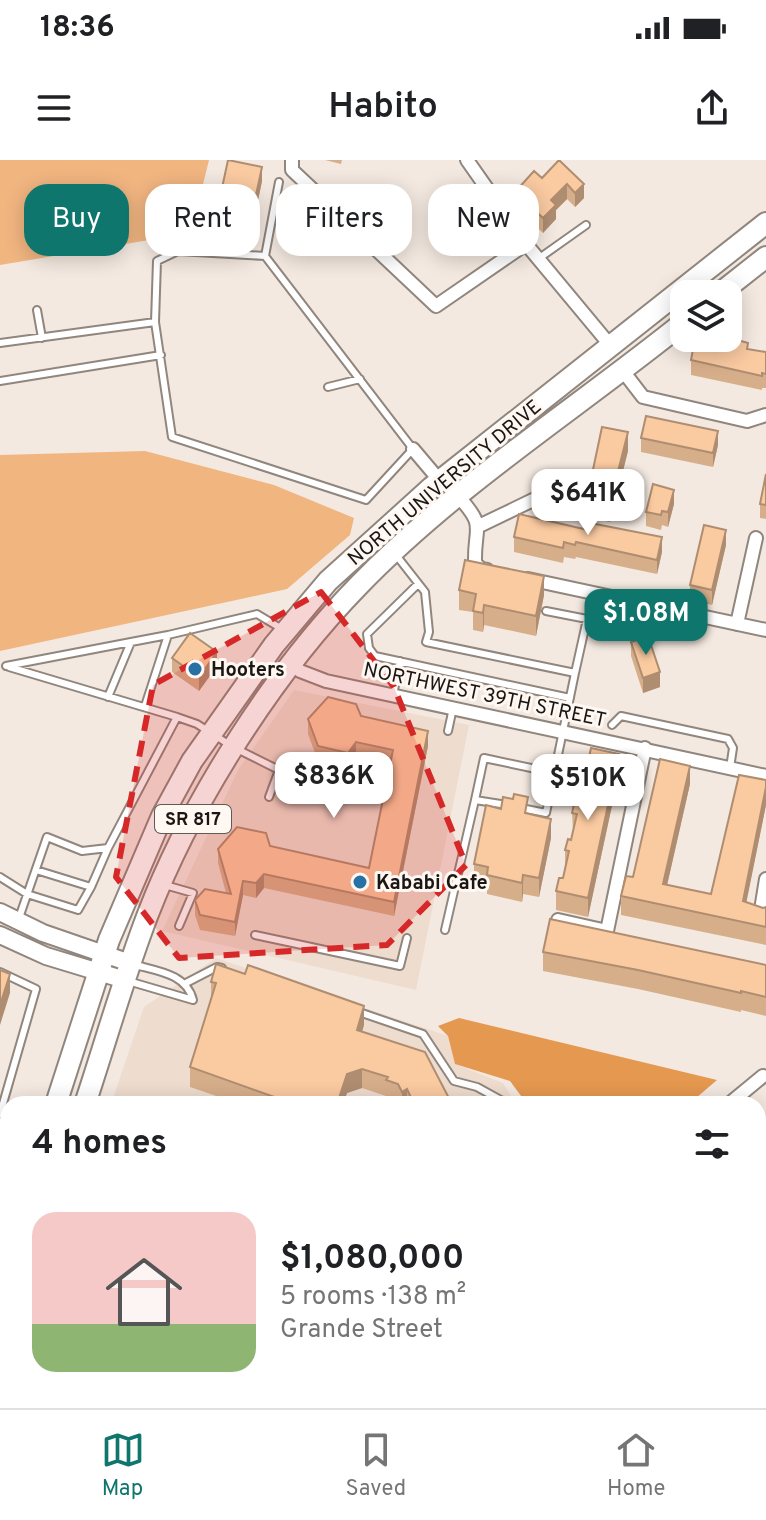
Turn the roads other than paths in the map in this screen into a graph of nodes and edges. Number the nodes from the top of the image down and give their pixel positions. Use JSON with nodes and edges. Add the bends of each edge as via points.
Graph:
{"nodes":[{"id":1,"x":467,"y":160,"type":"edge"},
{"id":2,"x":292,"y":165,"type":"edge"},
{"id":3,"x":279,"y":182,"type":"dead end"},
{"id":4,"x":484,"y":184,"type":"edge"},
{"id":5,"x":766,"y":223,"type":"edge"},
{"id":6,"x":586,"y":225,"type":"dead end"},
{"id":7,"x":265,"y":256,"type":"junction"},
{"id":8,"x":509,"y":256,"type":"edge"},
{"id":9,"x":536,"y":256,"type":"edge"},
{"id":10,"x":766,"y":257,"type":"edge"},
{"id":11,"x":538,"y":259,"type":"junction"},
{"id":12,"x":737,"y":280,"type":"edge"},
{"id":13,"x":37,"y":310,"type":"dead end"},
{"id":14,"x":155,"y":322,"type":"junction"},
{"id":15,"x":670,"y":333,"type":"edge"},
{"id":16,"x":42,"y":338,"type":"junction"},
{"id":17,"x":0,"y":343,"type":"edge"},
{"id":18,"x":610,"y":345,"type":"junction"},
{"id":19,"x":161,"y":355,"type":"junction"},
{"id":20,"x":623,"y":371,"type":"junction"},
{"id":21,"x":360,"y":379,"type":"junction"},
{"id":22,"x":0,"y":381,"type":"edge"},
{"id":23,"x":328,"y":387,"type":"dead end"},
{"id":24,"x":766,"y":415,"type":"edge"},
{"id":25,"x":413,"y":449,"type":"junction"},
{"id":26,"x":479,"y":450,"type":"junction"},
{"id":27,"x":563,"y":477,"type":"joint"},
{"id":28,"x":436,"y":484,"type":"junction"},
{"id":29,"x":463,"y":492,"type":"junction"},
{"id":30,"x":535,"y":499,"type":"junction"},
{"id":31,"x":479,"y":526,"type":"junction"},
{"id":32,"x":419,"y":530,"type":"junction"},
{"id":33,"x":756,"y":538,"type":"dead end"},
{"id":34,"x":393,"y":552,"type":"junction"},
{"id":35,"x":496,"y":572,"type":"edge"},
{"id":36,"x":511,"y":575,"type":"edge"},
{"id":37,"x":418,"y":584,"type":"junction"},
{"id":38,"x":546,"y":611,"type":"dead end"},
{"id":39,"x":737,"y":624,"type":"junction"},
{"id":40,"x":766,"y":630,"type":"edge"},
{"id":41,"x":285,"y":631,"type":"junction"},
{"id":42,"x":168,"y":635,"type":"junction"},
{"id":43,"x":131,"y":642,"type":"junction"},
{"id":44,"x":400,"y":661,"type":"junction"},
{"id":45,"x":293,"y":664,"type":"junction"},
{"id":46,"x":575,"y":673,"type":"junction"},
{"id":47,"x":393,"y":695,"type":"junction"},
{"id":48,"x":108,"y":697,"type":"junction"},
{"id":49,"x":570,"y":698,"type":"junction"},
{"id":50,"x":145,"y":706,"type":"junction"},
{"id":51,"x":453,"y":708,"type":"junction"},
{"id":52,"x":177,"y":717,"type":"junction"},
{"id":53,"x":612,"y":725,"type":"dead end"},
{"id":54,"x":448,"y":731,"type":"dead end"},
{"id":55,"x":564,"y":731,"type":"junction"},
{"id":56,"x":211,"y":733,"type":"junction"},
{"id":57,"x":233,"y":747,"type":"junction"},
{"id":58,"x":645,"y":748,"type":"junction"},
{"id":59,"x":730,"y":768,"type":"junction"},
{"id":60,"x":555,"y":773,"type":"junction"},
{"id":61,"x":766,"y":776,"type":"edge"},
{"id":62,"x":269,"y":797,"type":"dead end"},
{"id":63,"x":475,"y":800,"type":"junction"},
{"id":64,"x":108,"y":848,"type":"junction"},
{"id":65,"x":36,"y":870,"type":"junction"},
{"id":66,"x":0,"y":877,"type":"edge"},
{"id":67,"x":766,"y":879,"type":"edge"},
{"id":68,"x":162,"y":883,"type":"junction"},
{"id":69,"x":91,"y":887,"type":"junction"},
{"id":70,"x":27,"y":894,"type":"junction"},
{"id":71,"x":0,"y":912,"type":"edge"},
{"id":72,"x":766,"y":918,"type":"edge"},
{"id":73,"x":558,"y":920,"type":"edge"},
{"id":74,"x":18,"y":922,"type":"junction"},
{"id":75,"x":179,"y":926,"type":"dead end"},
{"id":76,"x":445,"y":930,"type":"dead end"},
{"id":77,"x":607,"y":931,"type":"junction"},
{"id":78,"x":0,"y":935,"type":"edge"},
{"id":79,"x":255,"y":935,"type":"dead end"},
{"id":80,"x":622,"y":935,"type":"edge"},
{"id":81,"x":407,"y":938,"type":"dead end"},
{"id":82,"x":101,"y":964,"type":"junction"},
{"id":83,"x":232,"y":970,"type":"edge"},
{"id":84,"x":0,"y":972,"type":"edge"},
{"id":85,"x":128,"y":972,"type":"junction"},
{"id":86,"x":186,"y":983,"type":"junction"},
{"id":87,"x":350,"y":1009,"type":"edge"},
{"id":88,"x":764,"y":1077,"type":"edge"},
{"id":89,"x":5,"y":1096,"type":"edge"},
{"id":90,"x":59,"y":1096,"type":"edge"},
{"id":91,"x":88,"y":1096,"type":"edge"},
{"id":92,"x":493,"y":1096,"type":"edge"},
{"id":93,"x":739,"y":1096,"type":"edge"}],
"edges":[{"from":1,"to":4,"type":"street"},
{"from":2,"to":8,"type":"street","via":[[436,306]]},
{"from":3,"to":7,"type":"lane"},
{"from":5,"to":18,"type":"main road","name":"NORTH UNIVERSITY DRIVE","number":"SR 817"},
{"from":6,"to":11,"type":"lane"},
{"from":7,"to":14,"type":"lane","via":[[178,251],[157,261]]},
{"from":7,"to":21,"type":"lane"},
{"from":9,"to":11,"type":"street"},
{"from":10,"to":12,"type":"main road"},
{"from":11,"to":18,"type":"street"},
{"from":13,"to":16,"type":"lane"},
{"from":14,"to":16,"type":"lane"},
{"from":14,"to":19,"type":"lane"},
{"from":15,"to":20,"type":"main road","name":"NORTH UNIVERSITY DRIVE","number":"SR 817"},
{"from":16,"to":17,"type":"lane"},
{"from":18,"to":26,"type":"main road","name":"NORTH UNIVERSITY DRIVE","number":"SR 817"},
{"from":19,"to":22,"type":"lane"},
{"from":19,"to":25,"type":"lane","via":[[172,437],[366,500]]},
{"from":20,"to":24,"type":"street","via":[[643,397],[747,421]]},
{"from":20,"to":29,"type":"main road","name":"NORTH UNIVERSITY DRIVE","number":"SR 817"},
{"from":21,"to":23,"type":"lane"},
{"from":21,"to":25,"type":"lane"},
{"from":25,"to":28,"type":"street"},
{"from":26,"to":28,"type":"main road","name":"NORTH UNIVERSITY DRIVE","number":"SR 817"},
{"from":26,"to":29,"type":"main road","via":[[477,460],[463,472]]},
{"from":27,"to":30,"type":"street"},
{"from":27,"to":30,"type":"lane","via":[[559,505]]},
{"from":28,"to":32,"type":"main road","via":[[438,504],[422,518]]},
{"from":28,"to":41,"type":"main road","name":"NORTH UNIVERSITY DRIVE","number":"SR 817","via":[[328,581]]},
{"from":29,"to":31,"type":"street"},
{"from":29,"to":32,"type":"main road","name":"NORTH UNIVERSITY DRIVE","number":"SR 817"},
{"from":30,"to":31,"type":"street"},
{"from":31,"to":35,"type":"street","via":[[475,563]]},
{"from":32,"to":34,"type":"main road","name":"NORTH UNIVERSITY DRIVE","number":"SR 817"},
{"from":33,"to":39,"type":"street"},
{"from":34,"to":37,"type":"lane"},
{"from":34,"to":45,"type":"main road","name":"NORTH UNIVERSITY DRIVE","number":"SR 817"},
{"from":36,"to":39,"type":"street"},
{"from":37,"to":44,"type":"lane","via":[[367,634],[375,656]]},
{"from":37,"to":46,"type":"lane","via":[[425,592],[426,642]]},
{"from":38,"to":46,"type":"lane","via":[[587,619]]},
{"from":39,"to":40,"type":"street"},
{"from":41,"to":42,"type":"lane","via":[[257,614]]},
{"from":41,"to":56,"type":"main road","name":"NORTH UNIVERSITY DRIVE","number":"SR 817"},
{"from":42,"to":43,"type":"lane"},
{"from":42,"to":50,"type":"lane"},
{"from":43,"to":48,"type":"lane"},
{"from":43,"to":48,"type":"lane","via":[[6,666]]},
{"from":44,"to":47,"type":"lane"},
{"from":44,"to":49,"type":"lane"},
{"from":45,"to":47,"type":"street","name":"NORTHWEST 39TH STREET","via":[[326,681]]},
{"from":45,"to":57,"type":"main road","name":"NORTH UNIVERSITY DRIVE","number":"SR 817"},
{"from":46,"to":49,"type":"lane"},
{"from":47,"to":51,"type":"street","name":"NORTHWEST 39TH STREET"},
{"from":48,"to":50,"type":"lane"},
{"from":49,"to":55,"type":"lane"},
{"from":50,"to":52,"type":"lane"},
{"from":51,"to":54,"type":"lane"},
{"from":51,"to":55,"type":"street","name":"NORTHWEST 39TH STREET"},
{"from":52,"to":56,"type":"lane"},
{"from":52,"to":64,"type":"lane"},
{"from":53,"to":59,"type":"lane","via":[[621,716],[728,739],[733,748]]},
{"from":55,"to":58,"type":"street","name":"NORTHWEST 39TH STREET"},
{"from":55,"to":60,"type":"lane"},
{"from":56,"to":57,"type":"lane"},
{"from":56,"to":82,"type":"main road","name":"NORTH UNIVERSITY DRIVE","number":"SR 817","via":[[162,816]]},
{"from":57,"to":62,"type":"lane","via":[[279,770]]},
{"from":57,"to":68,"type":"main road","name":"NORTH UNIVERSITY DRIVE","number":"SR 817"},
{"from":58,"to":59,"type":"street","name":"NORTHWEST 39TH STREET"},
{"from":58,"to":77,"type":"street"},
{"from":59,"to":61,"type":"street","name":"NORTHWEST 39TH STREET"},
{"from":60,"to":63,"type":"lane","via":[[546,813]]},
{"from":60,"to":63,"type":"lane","via":[[484,758]]},
{"from":63,"to":76,"type":"lane"},
{"from":64,"to":65,"type":"lane","via":[[82,851],[47,837]]},
{"from":64,"to":69,"type":"lane"},
{"from":65,"to":69,"type":"lane"},
{"from":65,"to":70,"type":"lane"},
{"from":66,"to":70,"type":"lane"},
{"from":67,"to":72,"type":"street","via":[[760,916]]},
{"from":68,"to":75,"type":"lane","via":[[193,893]]},
{"from":68,"to":85,"type":"main road","name":"NORTH UNIVERSITY DRIVE","number":"SR 817"},
{"from":69,"to":70,"type":"lane","via":[[78,910]]},
{"from":70,"to":74,"type":"lane"},
{"from":71,"to":74,"type":"street"},
{"from":73,"to":77,"type":"street"},
{"from":74,"to":82,"type":"street"},
{"from":77,"to":80,"type":"street"},
{"from":78,"to":82,"type":"street","via":[[46,956]]},
{"from":79,"to":81,"type":"lane","via":[[400,966]]},
{"from":82,"to":85,"type":"street"},
{"from":82,"to":90,"type":"main road","name":"NORTH UNIVERSITY DRIVE","number":"SR 817"},
{"from":83,"to":86,"type":"lane","via":[[217,967]]},
{"from":84,"to":89,"type":"lane","via":[[36,989]]},
{"from":85,"to":86,"type":"lane"},
{"from":85,"to":86,"type":"lane","via":[[193,1000]]},
{"from":85,"to":91,"type":"main road","name":"NORTH UNIVERSITY DRIVE","number":"SR 817"},
{"from":87,"to":92,"type":"lane","via":[[423,1034],[454,1081]]},
{"from":88,"to":93,"type":"street"}]}
